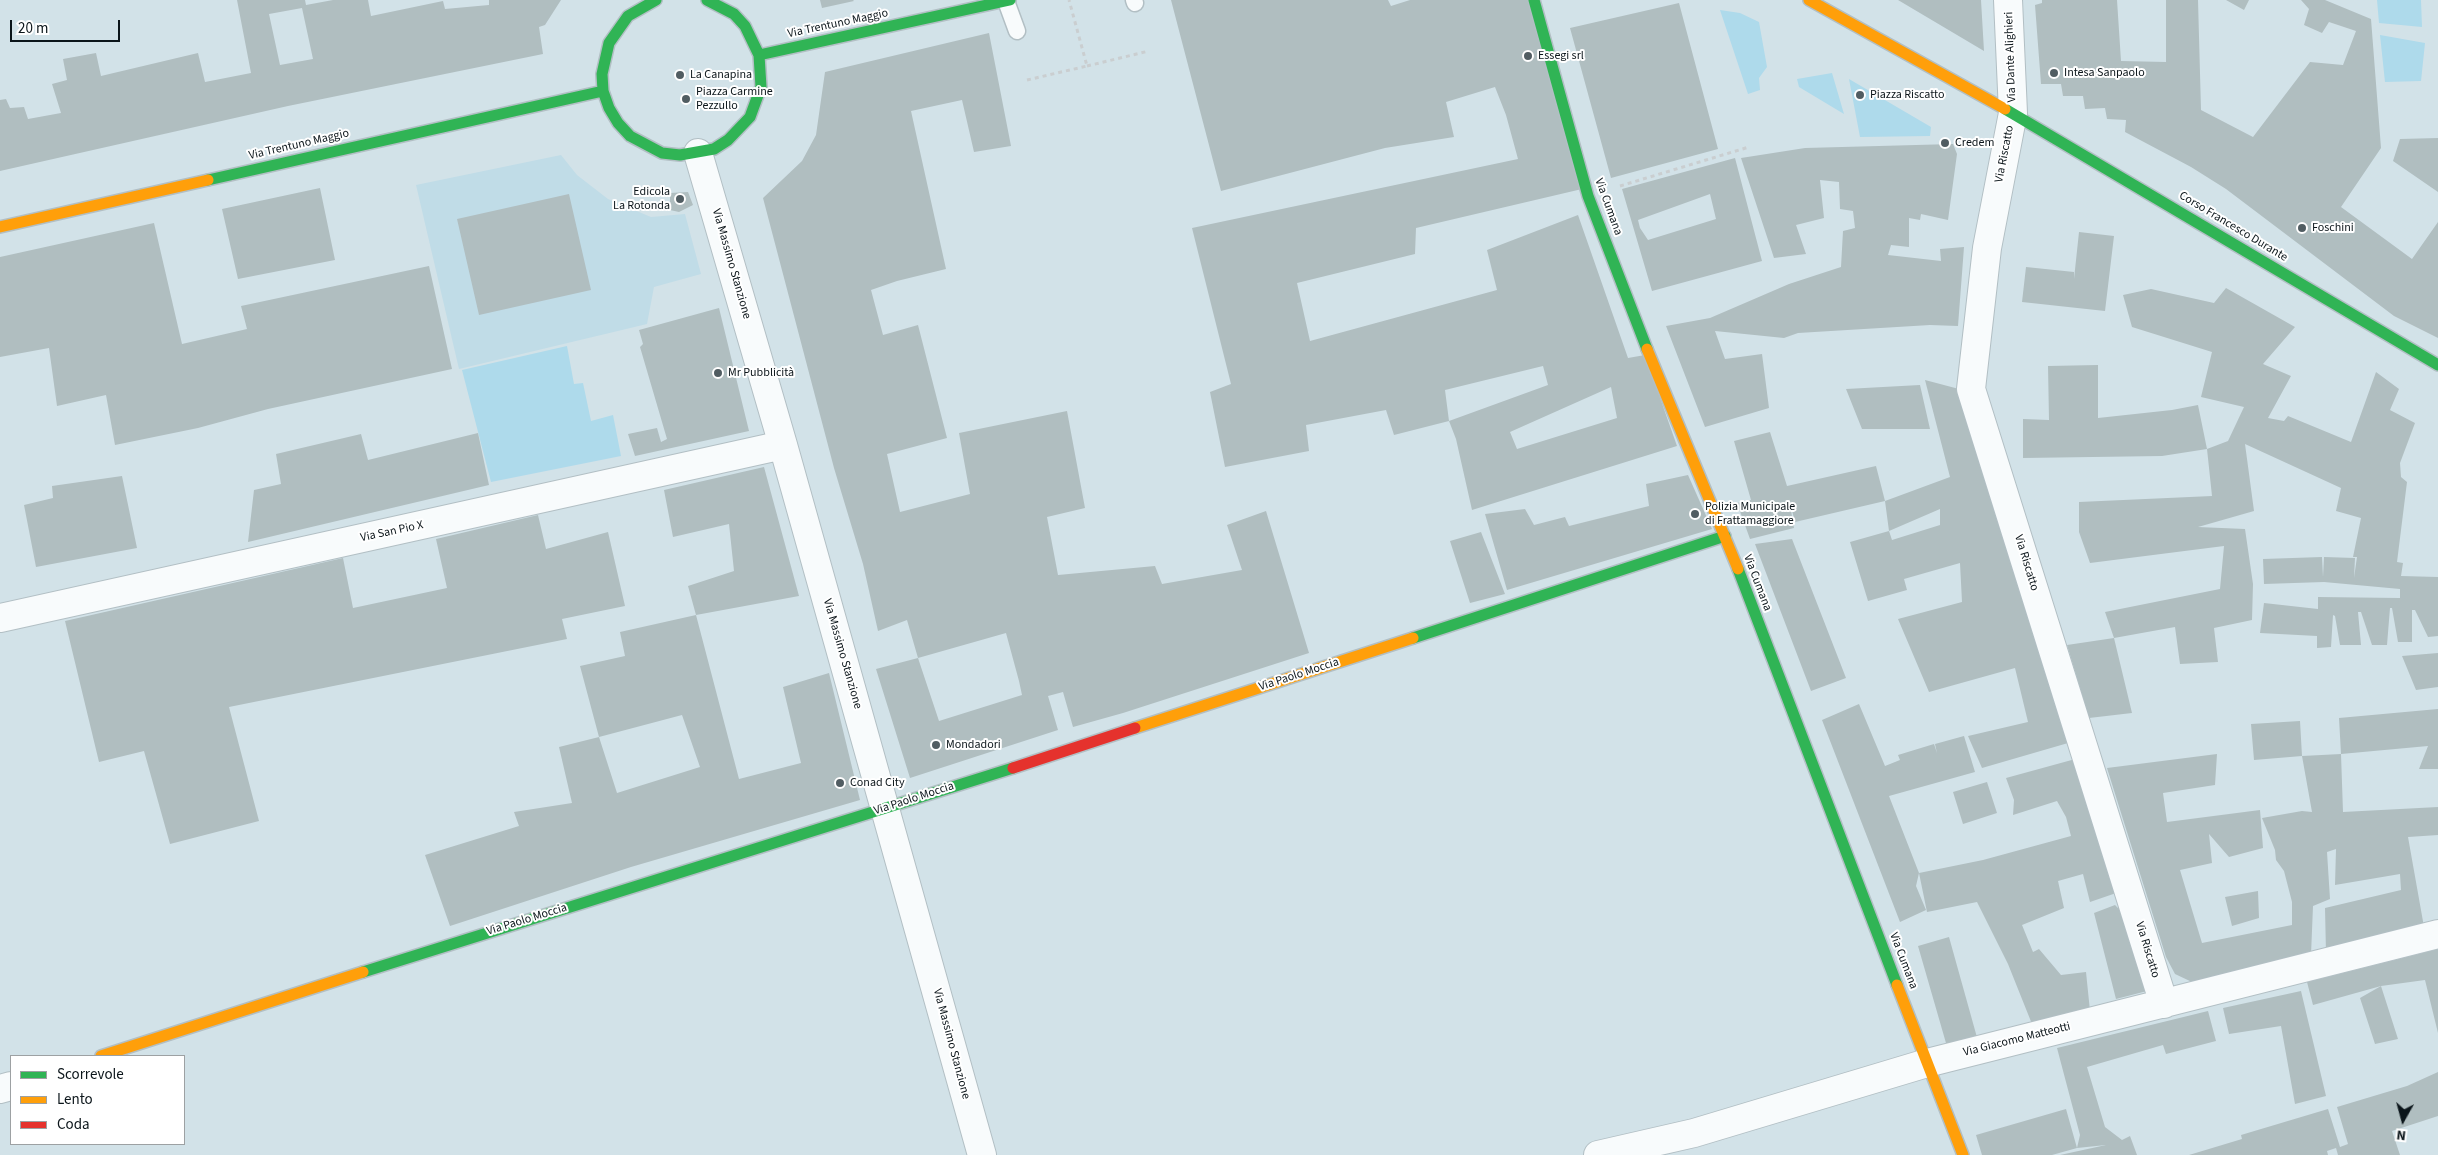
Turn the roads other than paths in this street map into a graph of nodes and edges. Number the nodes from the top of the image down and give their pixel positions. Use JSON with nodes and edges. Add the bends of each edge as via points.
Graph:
{"nodes":[{"id":1,"x":631,"y":0,"type":"edge"},
{"id":2,"x":656,"y":0,"type":"edge"},
{"id":3,"x":707,"y":0,"type":"edge"},
{"id":4,"x":1008,"y":0,"type":"edge"},
{"id":5,"x":1534,"y":0,"type":"edge"},
{"id":6,"x":1544,"y":0,"type":"edge"},
{"id":7,"x":1809,"y":0,"type":"edge"},
{"id":8,"x":2008,"y":0,"type":"edge"},
{"id":9,"x":628,"y":16,"type":"junction"},
{"id":10,"x":1539,"y":16,"type":"junction"},
{"id":11,"x":1017,"y":30,"type":"dead end"},
{"id":12,"x":760,"y":55,"type":"junction"},
{"id":13,"x":603,"y":91,"type":"junction"},
{"id":14,"x":2013,"y":114,"type":"junction"},
{"id":15,"x":698,"y":154,"type":"junction"},
{"id":16,"x":0,"y":226,"type":"edge"},
{"id":17,"x":2438,"y":365,"type":"edge"},
{"id":18,"x":784,"y":445,"type":"junction"},
{"id":19,"x":1725,"y":536,"type":"junction"},
{"id":20,"x":0,"y":618,"type":"edge"},
{"id":21,"x":886,"y":808,"type":"junction"},
{"id":22,"x":2438,"y":934,"type":"edge"},
{"id":23,"x":2164,"y":1004,"type":"junction"},
{"id":24,"x":104,"y":1055,"type":"edge"},
{"id":25,"x":1927,"y":1063,"type":"junction"},
{"id":26,"x":982,"y":1155,"type":"edge"},
{"id":27,"x":1598,"y":1155,"type":"edge"},
{"id":28,"x":1963,"y":1155,"type":"edge"}],
"edges":[{"from":1,"to":9,"type":"street"},
{"from":2,"to":9,"type":"street"},
{"from":3,"to":12,"type":"street","via":[[734,14],[745,26]]},
{"from":4,"to":11,"type":"lane"},
{"from":4,"to":12,"type":"street","name":"Via Trentuno Maggio"},
{"from":5,"to":10,"type":"street"},
{"from":6,"to":10,"type":"street"},
{"from":7,"to":14,"type":"street"},
{"from":8,"to":14,"type":"street","name":"Via Dante Alighieri"},
{"from":9,"to":13,"type":"street","via":[[617,28],[606,50]]},
{"from":10,"to":19,"type":"street","name":"Via Cumana","via":[[1588,196]]},
{"from":12,"to":15,"type":"street","via":[[761,87],[750,117],[728,140]]},
{"from":13,"to":15,"type":"street","via":[[609,108],[630,136],[662,153]]},
{"from":13,"to":16,"type":"street","name":"Via Trentuno Maggio"},
{"from":14,"to":17,"type":"street","name":"Corso Francesco Durante"},
{"from":14,"to":23,"type":"street","name":"Via Riscatto","via":[[1987,248],[1971,389]]},
{"from":15,"to":18,"type":"street","name":"Via Massimo Stanzione"},
{"from":18,"to":20,"type":"street","name":"Via San Pio X"},
{"from":18,"to":21,"type":"street","name":"Via Massimo Stanzione"},
{"from":19,"to":21,"type":"street","name":"Via Paolo Moccia"},
{"from":19,"to":25,"type":"street","name":"Via Cumana"},
{"from":21,"to":24,"type":"street","name":"Via Paolo Moccia"},
{"from":21,"to":26,"type":"street","name":"Via Massimo Stanzione"},
{"from":22,"to":23,"type":"street","name":"Via Giacomo Matteotti"},
{"from":23,"to":25,"type":"street","name":"Via Giacomo Matteotti"},
{"from":25,"to":27,"type":"street","name":"Via Giacomo Matteotti","via":[[1694,1133]]},
{"from":25,"to":28,"type":"street","name":"Via Cumana"}]}
